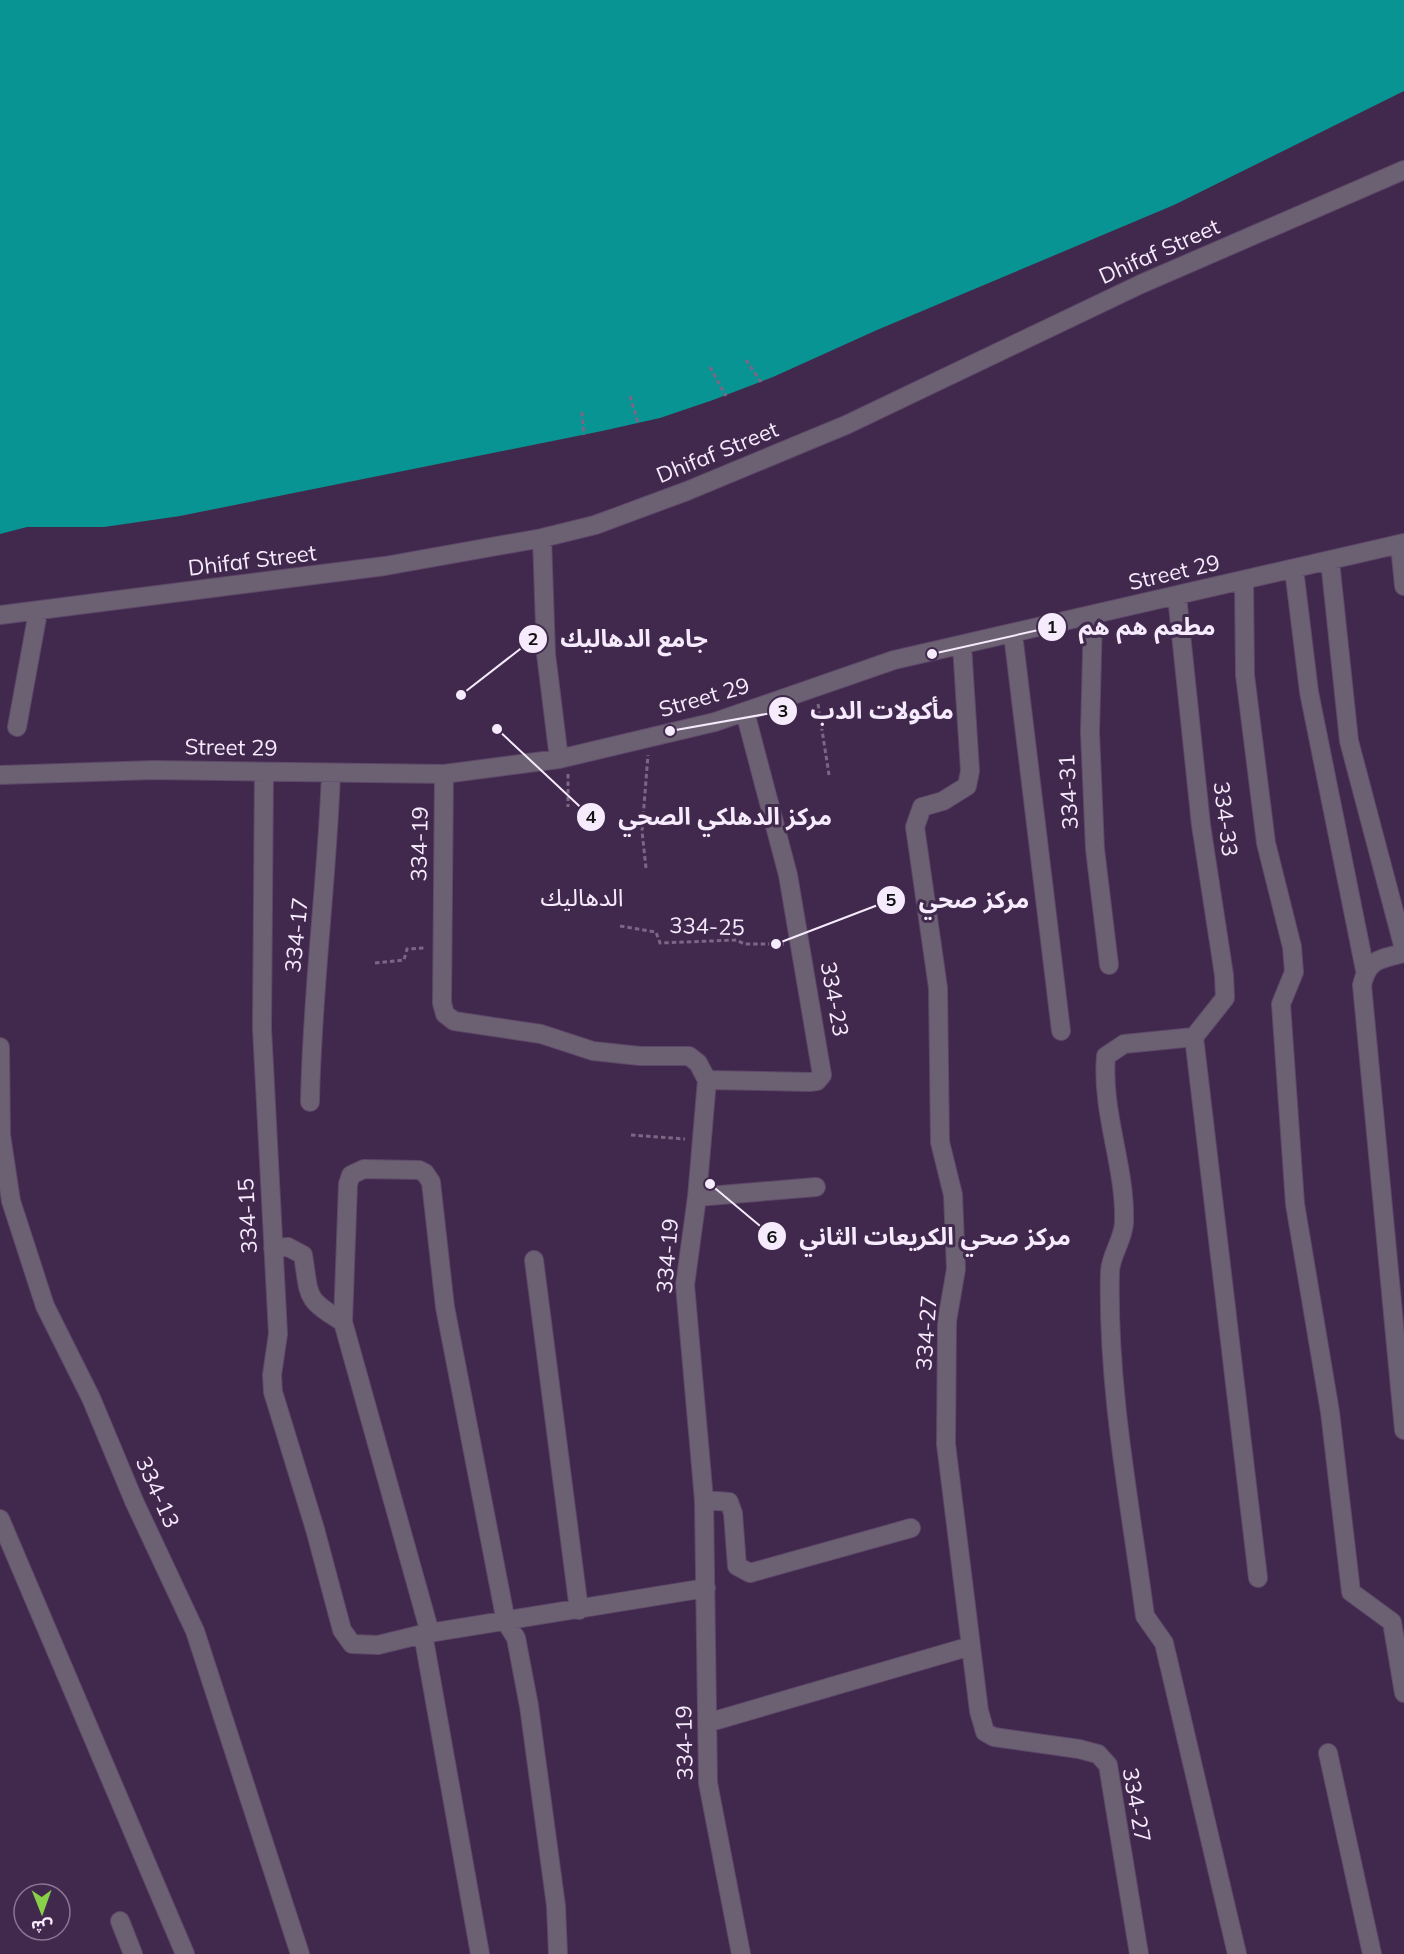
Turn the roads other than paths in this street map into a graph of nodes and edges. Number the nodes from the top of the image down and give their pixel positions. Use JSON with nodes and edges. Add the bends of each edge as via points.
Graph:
{"nodes":[{"id":1,"x":1404,"y":170,"type":"edge"},
{"id":2,"x":542,"y":538,"type":"junction"},
{"id":3,"x":1402,"y":544,"type":"edge"},
{"id":4,"x":1330,"y":561,"type":"junction"},
{"id":5,"x":1294,"y":569,"type":"junction"},
{"id":6,"x":1244,"y":581,"type":"junction"},
{"id":7,"x":1404,"y":586,"type":"edge"},
{"id":8,"x":1177,"y":597,"type":"junction"},
{"id":9,"x":38,"y":612,"type":"junction"},
{"id":10,"x":0,"y":615,"type":"edge"},
{"id":11,"x":1093,"y":616,"type":"junction"},
{"id":12,"x":1013,"y":634,"type":"junction"},
{"id":13,"x":962,"y":645,"type":"junction"},
{"id":14,"x":745,"y":712,"type":"junction"},
{"id":15,"x":17,"y":727,"type":"dead end"},
{"id":16,"x":563,"y":758,"type":"junction"},
{"id":17,"x":264,"y":772,"type":"junction"},
{"id":18,"x":331,"y":773,"type":"junction"},
{"id":19,"x":444,"y":774,"type":"junction"},
{"id":20,"x":0,"y":775,"type":"edge"},
{"id":21,"x":1404,"y":951,"type":"edge"},
{"id":22,"x":1108,"y":965,"type":"dead end"},
{"id":23,"x":1365,"y":970,"type":"junction"},
{"id":24,"x":1061,"y":1031,"type":"dead end"},
{"id":25,"x":1194,"y":1036,"type":"junction"},
{"id":26,"x":0,"y":1047,"type":"edge"},
{"id":27,"x":707,"y":1080,"type":"junction"},
{"id":28,"x":310,"y":1102,"type":"dead end"},
{"id":29,"x":816,"y":1187,"type":"dead end"},
{"id":30,"x":698,"y":1197,"type":"junction"},
{"id":31,"x":273,"y":1248,"type":"junction"},
{"id":32,"x":534,"y":1260,"type":"dead end"},
{"id":33,"x":343,"y":1322,"type":"junction"},
{"id":34,"x":1404,"y":1430,"type":"edge"},
{"id":35,"x":704,"y":1500,"type":"junction"},
{"id":36,"x":0,"y":1519,"type":"edge"},
{"id":37,"x":911,"y":1528,"type":"dead end"},
{"id":38,"x":1258,"y":1578,"type":"dead end"},
{"id":39,"x":706,"y":1588,"type":"junction"},
{"id":40,"x":579,"y":1610,"type":"junction"},
{"id":41,"x":506,"y":1622,"type":"junction"},
{"id":42,"x":426,"y":1634,"type":"junction"},
{"id":43,"x":971,"y":1646,"type":"junction"},
{"id":44,"x":1404,"y":1693,"type":"edge"},
{"id":45,"x":707,"y":1723,"type":"junction"},
{"id":46,"x":1328,"y":1754,"type":"dead end"},
{"id":47,"x":120,"y":1921,"type":"dead end"},
{"id":48,"x":133,"y":1954,"type":"edge"},
{"id":49,"x":185,"y":1954,"type":"edge"},
{"id":50,"x":300,"y":1954,"type":"edge"},
{"id":51,"x":480,"y":1954,"type":"edge"},
{"id":52,"x":558,"y":1954,"type":"edge"},
{"id":53,"x":741,"y":1954,"type":"edge"},
{"id":54,"x":1139,"y":1954,"type":"edge"},
{"id":55,"x":1237,"y":1954,"type":"edge"},
{"id":56,"x":1372,"y":1954,"type":"edge"}],
"edges":[{"from":1,"to":2,"type":"street","name":"Dhifaf Street","via":[[1141,284],[846,425],[640,510]]},
{"from":2,"to":9,"type":"street","name":"Dhifaf Street","via":[[385,566]]},
{"from":2,"to":16,"type":"street","via":[[546,654]]},
{"from":3,"to":4,"type":"street","name":"Street 29"},
{"from":3,"to":7,"type":"street"},
{"from":4,"to":5,"type":"street","name":"Street 29"},
{"from":4,"to":21,"type":"street","via":[[1349,741]]},
{"from":5,"to":6,"type":"street","name":"Street 29"},
{"from":5,"to":23,"type":"street","via":[[1309,692]]},
{"from":6,"to":8,"type":"street","name":"Street 29"},
{"from":6,"to":44,"type":"street","via":[[1245,675],[1264,832],[1292,947],[1294,972],[1281,1004],[1295,1204],[1330,1412],[1351,1592],[1392,1622]]},
{"from":8,"to":11,"type":"street","name":"Street 29"},
{"from":8,"to":25,"type":"street","name":"334-33","via":[[1225,998]]},
{"from":9,"to":10,"type":"street","name":"Dhifaf Street"},
{"from":9,"to":15,"type":"street"},
{"from":11,"to":12,"type":"street","name":"Street 29"},
{"from":11,"to":22,"type":"street","name":"334-31","via":[[1090,732],[1095,849]]},
{"from":12,"to":13,"type":"street","name":"Street 29"},
{"from":12,"to":24,"type":"street"},
{"from":13,"to":14,"type":"street","name":"Street 29","via":[[894,660]]},
{"from":13,"to":43,"type":"street","name":"334-27","via":[[970,771],[967,786],[943,801],[922,807],[915,828],[939,988],[940,1142],[953,1195],[956,1269],[947,1321],[946,1444]]},
{"from":14,"to":16,"type":"street","name":"Street 29"},
{"from":14,"to":27,"type":"street","name":"334-23","via":[[788,875],[822,1075],[809,1082]]},
{"from":16,"to":19,"type":"street","name":"Street 29"},
{"from":17,"to":18,"type":"street","name":"Street 29"},
{"from":17,"to":20,"type":"street","name":"Street 29","via":[[154,770]]},
{"from":17,"to":31,"type":"street","name":"334-15","via":[[262,1028]]},
{"from":18,"to":19,"type":"street","name":"Street 29"},
{"from":18,"to":28,"type":"street","name":"334-17","via":[[327,871],[311,1031]]},
{"from":19,"to":27,"type":"street","name":"334-19","via":[[441,948],[445,1014],[454,1021],[542,1034],[592,1051],[689,1056]]},
{"from":21,"to":23,"type":"street","via":[[1376,961]]},
{"from":23,"to":34,"type":"street","via":[[1362,985]]},
{"from":25,"to":38,"type":"street"},
{"from":25,"to":55,"type":"street","via":[[1124,1044],[1106,1056],[1104,1083],[1122,1185],[1124,1226],[1110,1268],[1112,1330],[1115,1392],[1145,1616],[1164,1643]]},
{"from":26,"to":50,"type":"street","name":"334-13","via":[[1,1135],[11,1201],[42,1296],[195,1631]]},
{"from":27,"to":30,"type":"street","name":"334-19"},
{"from":29,"to":30,"type":"street"},
{"from":30,"to":35,"type":"street","name":"334-19","via":[[685,1286]]},
{"from":31,"to":33,"type":"street","via":[[288,1247],[303,1255],[307,1293],[317,1306]]},
{"from":31,"to":42,"type":"street","name":"334-15","via":[[278,1334],[273,1392],[342,1630],[352,1644],[378,1645]]},
{"from":32,"to":40,"type":"street"},
{"from":33,"to":41,"type":"street","via":[[351,1175],[364,1169],[425,1173],[431,1182],[445,1307]]},
{"from":33,"to":42,"type":"street"},
{"from":35,"to":37,"type":"street","via":[[729,1502],[737,1566],[750,1573]]},
{"from":35,"to":39,"type":"street","name":"334-19"},
{"from":36,"to":49,"type":"street"},
{"from":39,"to":40,"type":"street"},
{"from":39,"to":45,"type":"street","name":"334-19"},
{"from":40,"to":41,"type":"street"},
{"from":41,"to":42,"type":"street"},
{"from":41,"to":52,"type":"street","via":[[516,1638],[529,1706],[556,1906]]},
{"from":42,"to":51,"type":"street"},
{"from":43,"to":45,"type":"street"},
{"from":43,"to":54,"type":"street","name":"334-27","via":[[985,1732],[994,1737],[1089,1751],[1108,1765]]},
{"from":45,"to":53,"type":"street","name":"334-19","via":[[708,1783]]},
{"from":46,"to":56,"type":"street"},
{"from":47,"to":48,"type":"street"}]}
